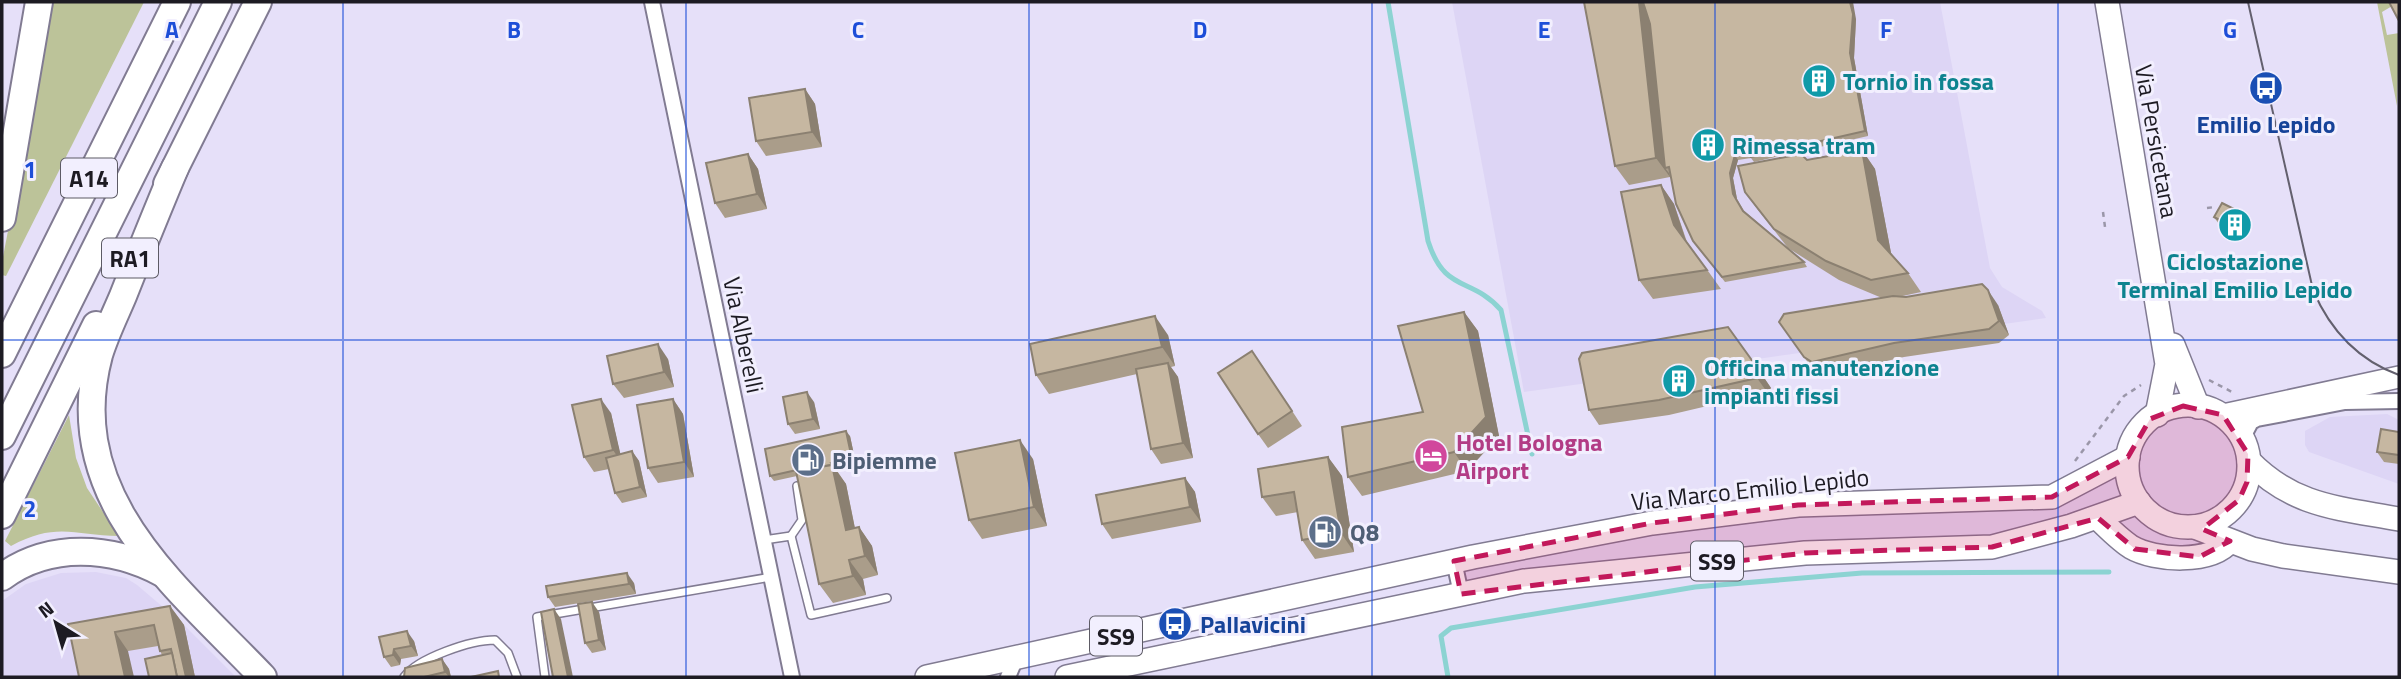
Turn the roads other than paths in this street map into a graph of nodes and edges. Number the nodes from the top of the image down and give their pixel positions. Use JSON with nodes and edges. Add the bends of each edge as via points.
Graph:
{"nodes":[{"id":1,"x":39,"y":2,"type":"edge"},
{"id":2,"x":177,"y":2,"type":"edge"},
{"id":3,"x":218,"y":2,"type":"edge"},
{"id":4,"x":258,"y":2,"type":"edge"},
{"id":5,"x":652,"y":2,"type":"edge"},
{"id":6,"x":2107,"y":2,"type":"edge"},
{"id":7,"x":30,"y":48,"type":"junction"},
{"id":8,"x":2,"y":165,"type":"edge"},
{"id":9,"x":175,"y":168,"type":"junction"},
{"id":10,"x":2,"y":218,"type":"edge"},
{"id":11,"x":2156,"y":289,"type":"junction"},
{"id":12,"x":2,"y":354,"type":"edge"},
{"id":13,"x":2399,"y":377,"type":"edge"},
{"id":14,"x":2399,"y":401,"type":"edge"},
{"id":15,"x":2198,"y":407,"type":"junction"},
{"id":16,"x":2157,"y":415,"type":"junction"},
{"id":17,"x":2223,"y":415,"type":"junction"},
{"id":18,"x":2,"y":436,"type":"edge"},
{"id":19,"x":2242,"y":439,"type":"junction"},
{"id":20,"x":2128,"y":457,"type":"junction"},
{"id":21,"x":2249,"y":461,"type":"junction"},
{"id":22,"x":797,"y":486,"type":"edge"},
{"id":23,"x":2139,"y":502,"type":"junction"},
{"id":24,"x":2,"y":514,"type":"edge"},
{"id":25,"x":2098,"y":518,"type":"junction"},
{"id":26,"x":2399,"y":519,"type":"edge"},
{"id":27,"x":2195,"y":527,"type":"junction"},
{"id":28,"x":791,"y":536,"type":"junction"},
{"id":29,"x":764,"y":540,"type":"junction"},
{"id":30,"x":2230,"y":541,"type":"junction"},
{"id":31,"x":1454,"y":561,"type":"junction"},
{"id":32,"x":2399,"y":572,"type":"edge"},
{"id":33,"x":167,"y":576,"type":"junction"},
{"id":34,"x":2,"y":577,"type":"edge"},
{"id":35,"x":771,"y":577,"type":"junction"},
{"id":36,"x":1461,"y":594,"type":"junction"},
{"id":37,"x":887,"y":598,"type":"dead end"},
{"id":38,"x":1015,"y":671,"type":"edge"},
{"id":39,"x":261,"y":676,"type":"edge"},
{"id":40,"x":404,"y":677,"type":"edge"},
{"id":41,"x":517,"y":677,"type":"edge"},
{"id":42,"x":545,"y":677,"type":"edge"},
{"id":43,"x":792,"y":677,"type":"edge"},
{"id":44,"x":927,"y":677,"type":"edge"},
{"id":45,"x":1068,"y":677,"type":"edge"}],
"edges":[{"from":1,"to":7,"type":"highway"},
{"from":2,"to":12,"type":"highway","number":"A14"},
{"from":3,"to":18,"type":"highway","number":"A14"},
{"from":4,"to":9,"type":"highway","number":"RA1"},
{"from":5,"to":29,"type":"street","name":"Via Alberelli"},
{"from":6,"to":11,"type":"main road","name":"Via Persicetana"},
{"from":7,"to":8,"type":"highway"},
{"from":7,"to":10,"type":"highway"},
{"from":9,"to":24,"type":"highway","number":"RA1"},
{"from":9,"to":33,"type":"highway","via":[[100,353],[92,414],[95,452],[107,493]]},
{"from":11,"to":15,"type":"main road","name":"Via Persicetana","via":[[2177,362]]},
{"from":11,"to":16,"type":"main road","name":"Via Persicetana","via":[[2167,364]]},
{"from":13,"to":17,"type":"main road"},
{"from":14,"to":19,"type":"street","via":[[2345,402],[2256,419]]},
{"from":15,"to":16,"type":"main road","via":[[2171,408]]},
{"from":15,"to":17,"type":"main road"},
{"from":16,"to":20,"type":"main road","via":[[2141,428]]},
{"from":17,"to":19,"type":"main road"},
{"from":19,"to":21,"type":"main road"},
{"from":20,"to":23,"type":"main road","via":[[2129,479]]},
{"from":20,"to":31,"type":"main road","name":"Via Marco Emilio Lepido","number":"SS9","via":[[2052,496],[1751,510],[1652,523]]},
{"from":21,"to":26,"type":"main road","via":[[2266,479],[2320,506]]},
{"from":21,"to":27,"type":"main road","via":[[2247,482],[2231,509],[2213,522]]},
{"from":22,"to":28,"type":"lane","via":[[802,520]]},
{"from":23,"to":25,"type":"main road","number":"SS9"},
{"from":23,"to":27,"type":"main road","via":[[2162,522]]},
{"from":25,"to":30,"type":"main road","via":[[2130,546],[2159,555],[2199,556]]},
{"from":25,"to":36,"type":"main road","number":"SS9","via":[[1992,547],[1805,553],[1524,580]]},
{"from":27,"to":30,"type":"main road"},
{"from":28,"to":29,"type":"lane"},
{"from":28,"to":37,"type":"lane","via":[[811,615]]},
{"from":29,"to":35,"type":"street","name":"Via Alberelli"},
{"from":30,"to":32,"type":"main road","via":[[2283,556]]},
{"from":31,"to":36,"type":"street"},
{"from":31,"to":38,"type":"main road","name":"Via Marco Emilio Lepido","number":"SS9"},
{"from":33,"to":34,"type":"highway","via":[[119,555],[84,551],[39,558]]},
{"from":33,"to":39,"type":"highway"},
{"from":35,"to":42,"type":"lane","via":[[537,617]]},
{"from":35,"to":43,"type":"street","name":"Via Alberelli"},
{"from":36,"to":45,"type":"main road","number":"SS9"},
{"from":38,"to":44,"type":"main road","name":"Via Marco Emilio Lepido","number":"SS9"},
{"from":40,"to":41,"type":"lane","via":[[412,666],[480,640],[495,640],[508,653]]}]}
